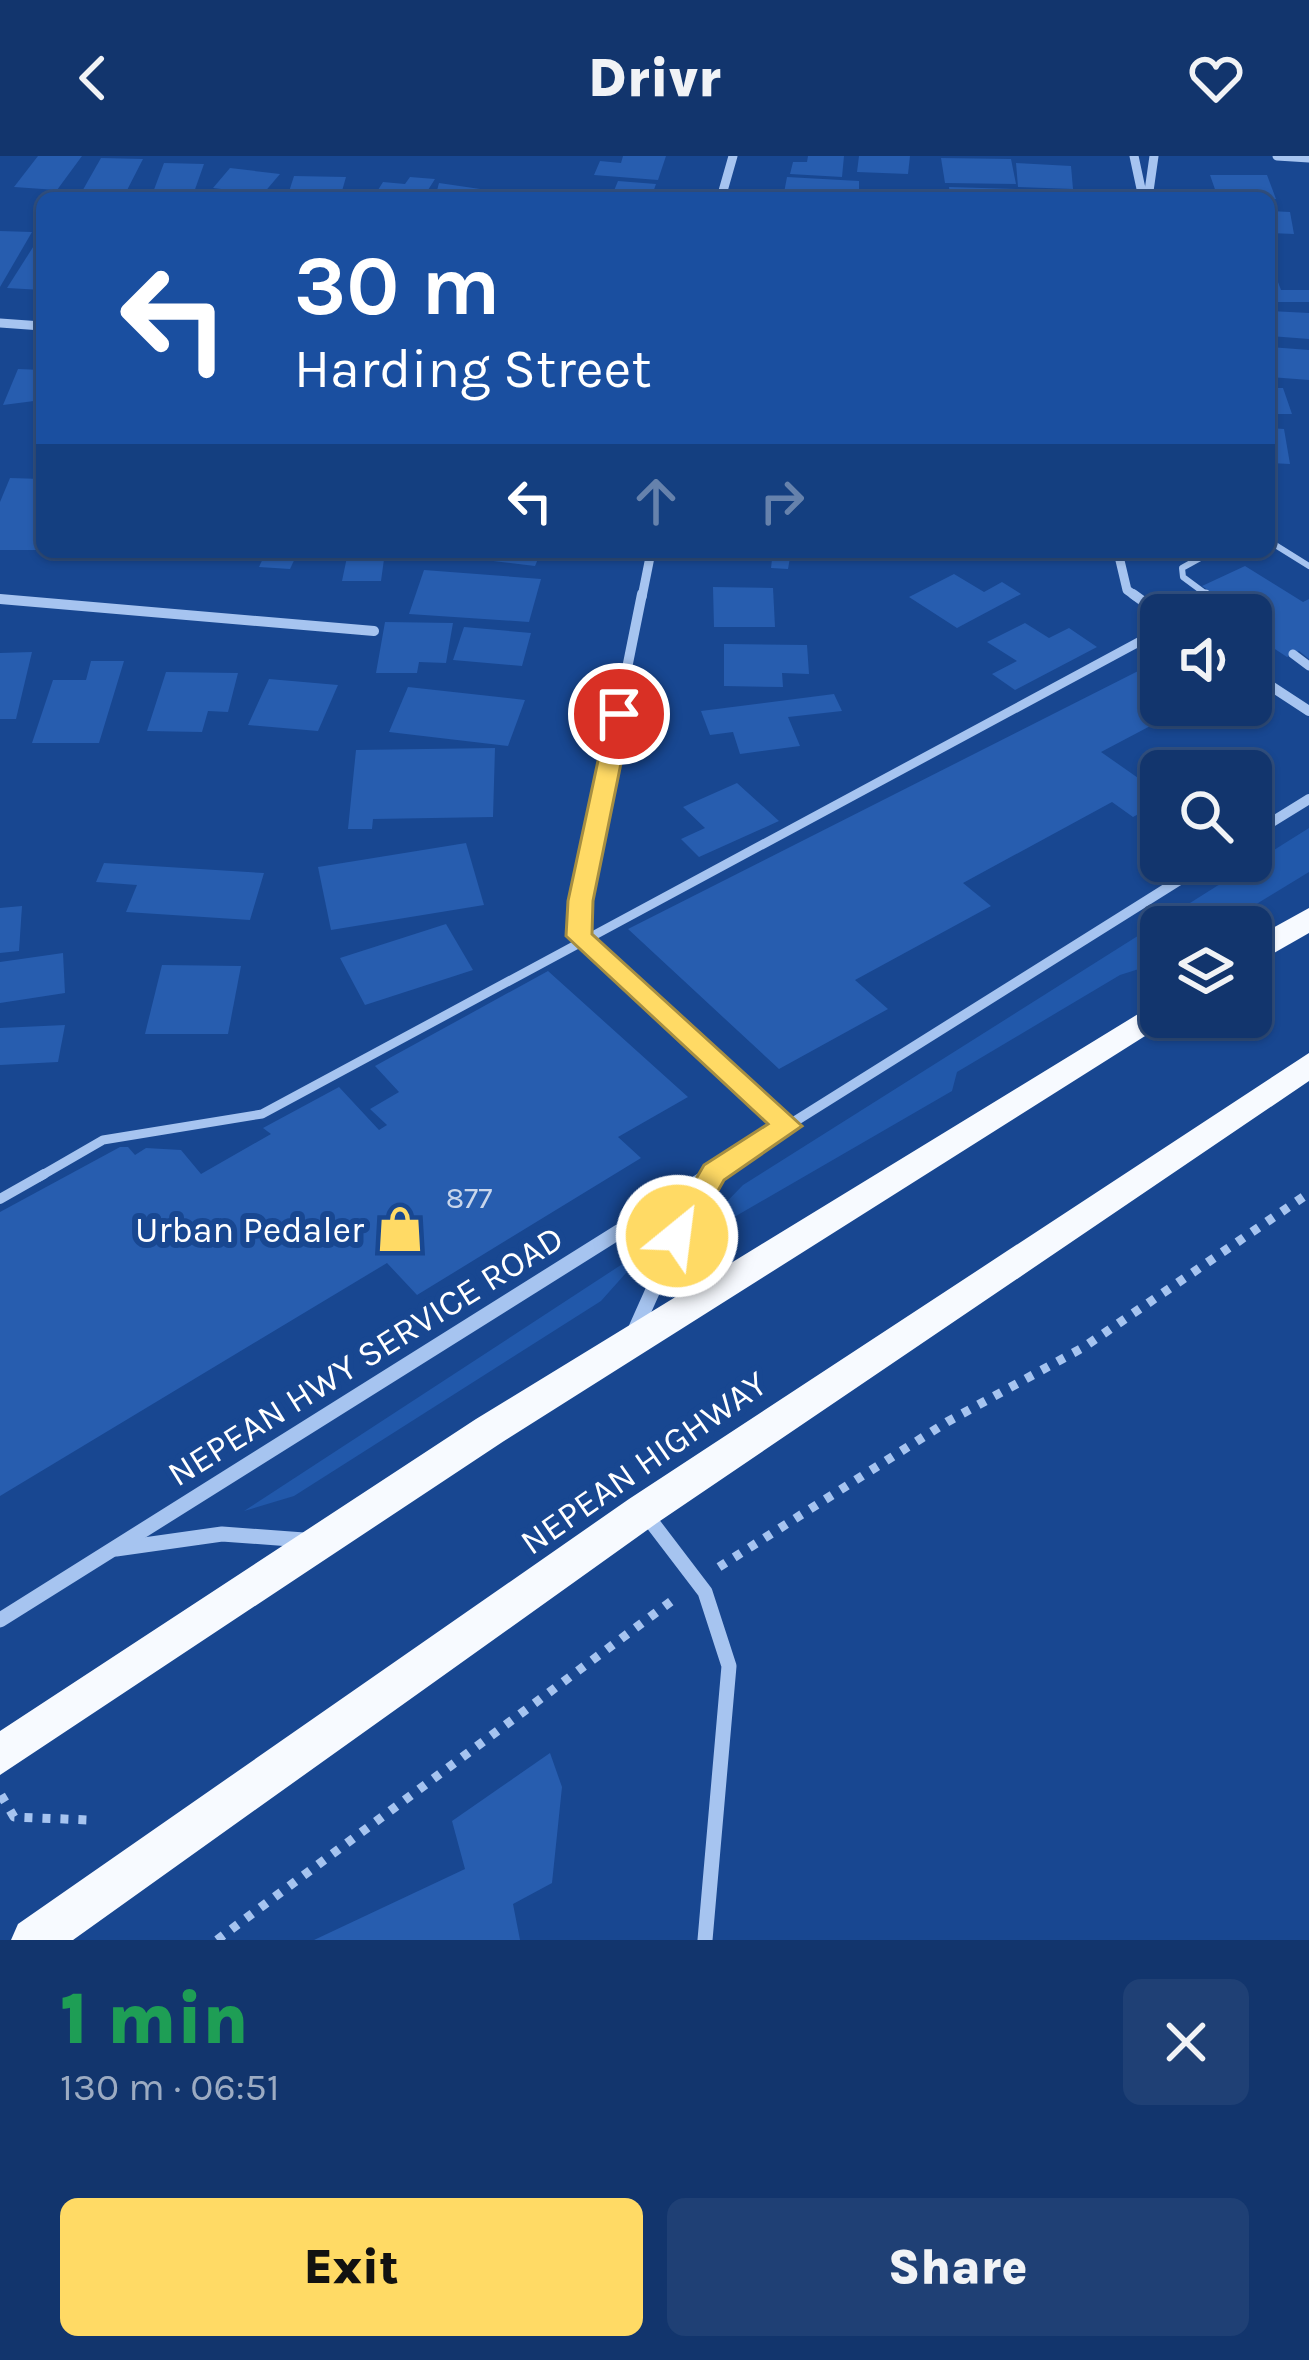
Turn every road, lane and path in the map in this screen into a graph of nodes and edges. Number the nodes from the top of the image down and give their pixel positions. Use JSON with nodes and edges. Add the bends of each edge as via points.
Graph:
{"nodes":[{"id":1,"x":733,"y":156,"type":"edge"},
{"id":2,"x":1134,"y":156,"type":"edge"},
{"id":3,"x":1154,"y":156,"type":"edge"},
{"id":4,"x":1277,"y":156,"type":"edge"},
{"id":5,"x":1309,"y":158,"type":"edge"},
{"id":6,"x":723,"y":192,"type":"edge"},
{"id":7,"x":1144,"y":192,"type":"edge"},
{"id":8,"x":1147,"y":192,"type":"edge"},
{"id":9,"x":0,"y":323,"type":"edge"},
{"id":10,"x":36,"y":326,"type":"edge"},
{"id":11,"x":1275,"y":545,"type":"edge"},
{"id":12,"x":650,"y":558,"type":"edge"},
{"id":13,"x":1119,"y":558,"type":"edge"},
{"id":14,"x":1200,"y":558,"type":"edge"},
{"id":15,"x":1309,"y":566,"type":"edge"},
{"id":16,"x":1206,"y":594,"type":"edge"},
{"id":17,"x":0,"y":599,"type":"edge"},
{"id":18,"x":1140,"y":599,"type":"edge"},
{"id":19,"x":374,"y":631,"type":"dead end"},
{"id":20,"x":1140,"y":641,"type":"edge"},
{"id":21,"x":1292,"y":654,"type":"dead end"},
{"id":22,"x":1309,"y":666,"type":"edge"},
{"id":23,"x":1272,"y":687,"type":"edge"},
{"id":24,"x":1309,"y":711,"type":"edge"},
{"id":25,"x":1309,"y":799,"type":"edge"},
{"id":26,"x":1272,"y":823,"type":"edge"},
{"id":27,"x":1177,"y":882,"type":"edge"},
{"id":28,"x":1309,"y":919,"type":"edge"},
{"id":29,"x":584,"y":942,"type":"junction"},
{"id":30,"x":1272,"y":942,"type":"edge"},
{"id":31,"x":1140,"y":1024,"type":"edge"},
{"id":32,"x":1309,"y":1066,"type":"edge"},
{"id":33,"x":788,"y":1126,"type":"junction"},
{"id":34,"x":714,"y":1173,"type":"junction"},
{"id":35,"x":1309,"y":1192,"type":"edge"},
{"id":36,"x":0,"y":1199,"type":"edge"},
{"id":37,"x":631,"y":1340,"type":"junction"},
{"id":38,"x":644,"y":1511,"type":"junction"},
{"id":39,"x":324,"y":1541,"type":"junction"},
{"id":40,"x":109,"y":1550,"type":"junction"},
{"id":41,"x":698,"y":1581,"type":"junction"},
{"id":42,"x":0,"y":1620,"type":"edge"},
{"id":43,"x":0,"y":1755,"type":"edge"},
{"id":44,"x":0,"y":1793,"type":"edge"},
{"id":45,"x":89,"y":1820,"type":"dead end"},
{"id":46,"x":34,"y":1940,"type":"edge"},
{"id":47,"x":217,"y":1940,"type":"edge"},
{"id":48,"x":705,"y":1940,"type":"edge"}],
"edges":[{"from":1,"to":6,"type":"street"},
{"from":2,"to":7,"type":"street"},
{"from":3,"to":8,"type":"street"},
{"from":4,"to":5,"type":"street"},
{"from":9,"to":10,"type":"street"},
{"from":11,"to":15,"type":"lane"},
{"from":12,"to":29,"type":"street","via":[[580,901]]},
{"from":13,"to":18,"type":"street","via":[[1127,590]]},
{"from":14,"to":16,"type":"lane","via":[[1182,568],[1183,577]]},
{"from":17,"to":19,"type":"street"},
{"from":20,"to":29,"type":"lane"},
{"from":21,"to":22,"type":"lane"},
{"from":23,"to":24,"type":"street"},
{"from":25,"to":26,"type":"street"},
{"from":27,"to":33,"type":"street","name":"NEPEAN HWY SERVICE ROAD"},
{"from":28,"to":30,"type":"highway"},
{"from":29,"to":33,"type":"street"},
{"from":29,"to":36,"type":"lane","via":[[262,1114],[104,1140]]},
{"from":31,"to":37,"type":"highway"},
{"from":32,"to":38,"type":"highway","name":"NEPEAN HIGHWAY"},
{"from":33,"to":34,"type":"street","name":"NEPEAN HWY SERVICE ROAD"},
{"from":34,"to":37,"type":"street","name":"NEPEAN HWY SERVICE ROAD"},
{"from":34,"to":40,"type":"street","name":"NEPEAN HWY SERVICE ROAD"},
{"from":35,"to":41,"type":"path","via":[[1084,1347],[947,1422]]},
{"from":37,"to":39,"type":"highway"},
{"from":38,"to":41,"type":"street"},
{"from":38,"to":46,"type":"highway","name":"NEPEAN HIGHWAY"},
{"from":39,"to":40,"type":"street","name":"NEPEAN HWY SERVICE ROAD","via":[[222,1534]]},
{"from":39,"to":43,"type":"highway"},
{"from":40,"to":42,"type":"street","name":"NEPEAN HWY SERVICE ROAD"},
{"from":41,"to":47,"type":"path"},
{"from":41,"to":48,"type":"street","via":[[721,1628],[730,1686]]},
{"from":44,"to":45,"type":"path","via":[[14,1817]]}]}
